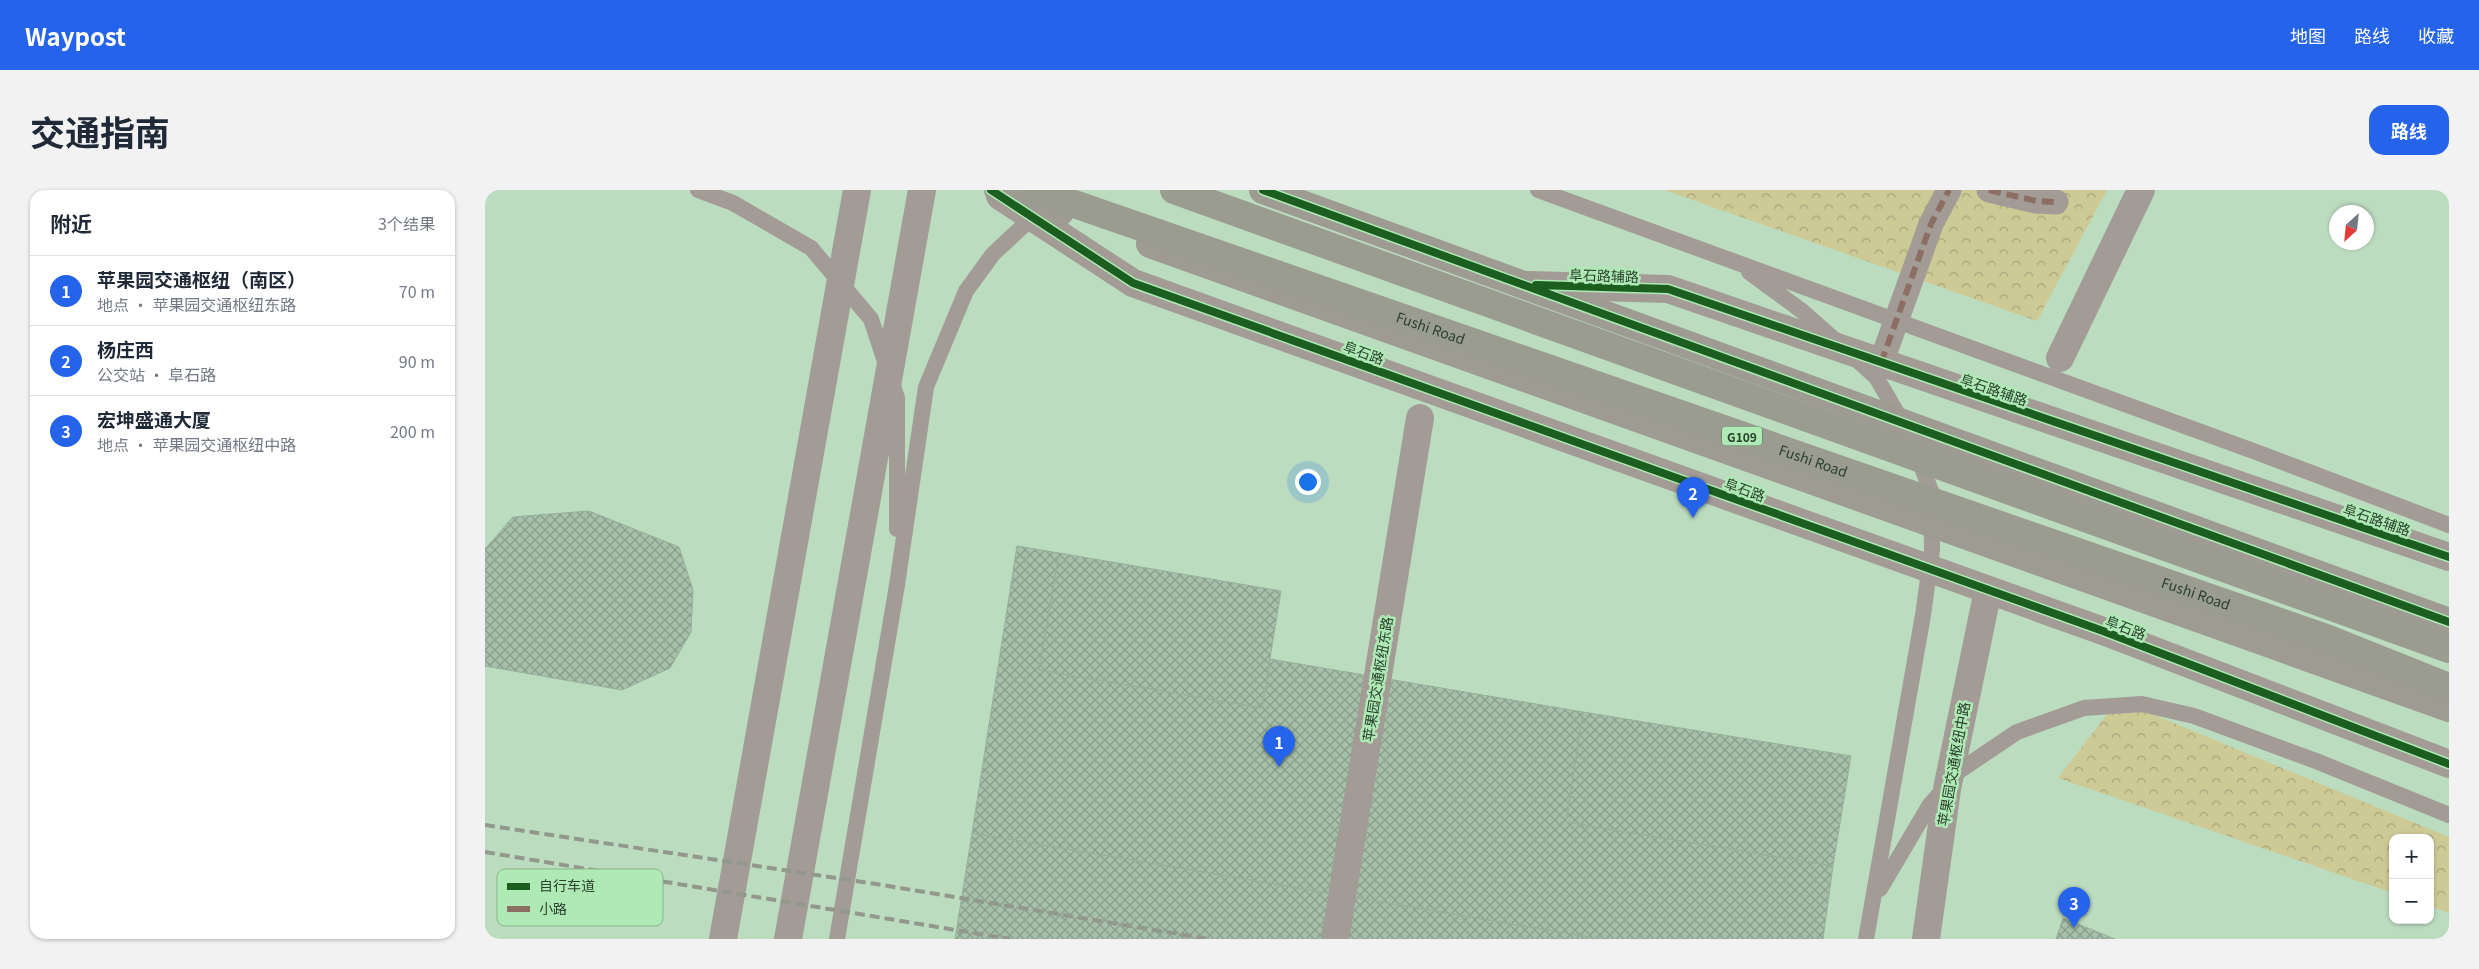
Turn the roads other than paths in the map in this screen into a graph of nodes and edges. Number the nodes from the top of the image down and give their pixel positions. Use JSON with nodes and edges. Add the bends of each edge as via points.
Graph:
{"nodes":[{"id":1,"x":697,"y":190,"type":"edge"},
{"id":2,"x":857,"y":190,"type":"edge"},
{"id":3,"x":922,"y":190,"type":"edge"},
{"id":4,"x":991,"y":190,"type":"edge"},
{"id":5,"x":998,"y":190,"type":"edge"},
{"id":6,"x":1034,"y":190,"type":"edge"},
{"id":7,"x":1066,"y":190,"type":"edge"},
{"id":8,"x":1174,"y":190,"type":"edge"},
{"id":9,"x":1263,"y":190,"type":"edge"},
{"id":10,"x":1537,"y":190,"type":"edge"},
{"id":11,"x":1949,"y":190,"type":"edge"},
{"id":12,"x":1989,"y":190,"type":"edge"},
{"id":13,"x":2141,"y":190,"type":"edge"},
{"id":14,"x":2056,"y":202,"type":"dead end"},
{"id":15,"x":1733,"y":260,"type":"junction"},
{"id":16,"x":1523,"y":284,"type":"junction"},
{"id":17,"x":2060,"y":358,"type":"dead end"},
{"id":18,"x":1881,"y":364,"type":"junction"},
{"id":19,"x":1420,"y":418,"type":"dead end"},
{"id":20,"x":2449,"y":525,"type":"edge"},
{"id":21,"x":2449,"y":556,"type":"edge"},
{"id":22,"x":897,"y":585,"type":"junction"},
{"id":23,"x":1987,"y":590,"type":"junction"},
{"id":24,"x":2449,"y":622,"type":"edge"},
{"id":25,"x":2449,"y":649,"type":"edge"},
{"id":26,"x":2449,"y":687,"type":"edge"},
{"id":27,"x":2449,"y":708,"type":"edge"},
{"id":28,"x":2449,"y":764,"type":"edge"},
{"id":29,"x":2449,"y":815,"type":"edge"},
{"id":30,"x":1873,"y":899,"type":"junction"},
{"id":31,"x":723,"y":939,"type":"edge"},
{"id":32,"x":788,"y":939,"type":"edge"},
{"id":33,"x":837,"y":939,"type":"edge"},
{"id":34,"x":1335,"y":939,"type":"edge"},
{"id":35,"x":1866,"y":939,"type":"edge"},
{"id":36,"x":1926,"y":939,"type":"edge"}],
"edges":[{"from":1,"to":22,"type":"lane","via":[[733,203],[811,248],[871,319],[897,398]]},
{"from":2,"to":31,"type":"street"},
{"from":3,"to":32,"type":"street"},
{"from":4,"to":23,"type":"street","name":"阜石路","via":[[1133,283]]},
{"from":5,"to":27,"type":"main road"},
{"from":6,"to":26,"type":"highway","name":"Fushi Road","number":"G109","via":[[2326,638]]},
{"from":7,"to":22,"type":"lane","via":[[993,254],[965,291],[926,387]]},
{"from":8,"to":25,"type":"highway"},
{"from":9,"to":16,"type":"main road"},
{"from":10,"to":15,"type":"lane"},
{"from":11,"to":18,"type":"street","via":[[1931,224]]},
{"from":12,"to":14,"type":"street","via":[[2036,201]]},
{"from":13,"to":17,"type":"street"},
{"from":15,"to":20,"type":"lane"},
{"from":15,"to":30,"type":"lane","via":[[1802,311],[1876,377],[1908,431],[1931,491],[1932,550],[1926,597]]},
{"from":16,"to":18,"type":"street","name":"阜石路辅路","via":[[1668,289]]},
{"from":16,"to":24,"type":"main road"},
{"from":18,"to":21,"type":"street","name":"阜石路辅路"},
{"from":19,"to":34,"type":"street","name":"苹果园交通枢纽东路"},
{"from":22,"to":33,"type":"lane"},
{"from":23,"to":28,"type":"street","name":"阜石路","via":[[2103,631]]},
{"from":23,"to":36,"type":"street","name":"苹果园交通枢纽中路","via":[[1947,789]]},
{"from":29,"to":30,"type":"lane","via":[[2194,716],[2142,704],[2084,708],[2017,732],[1959,771],[1929,806]]},
{"from":30,"to":35,"type":"lane"}]}
